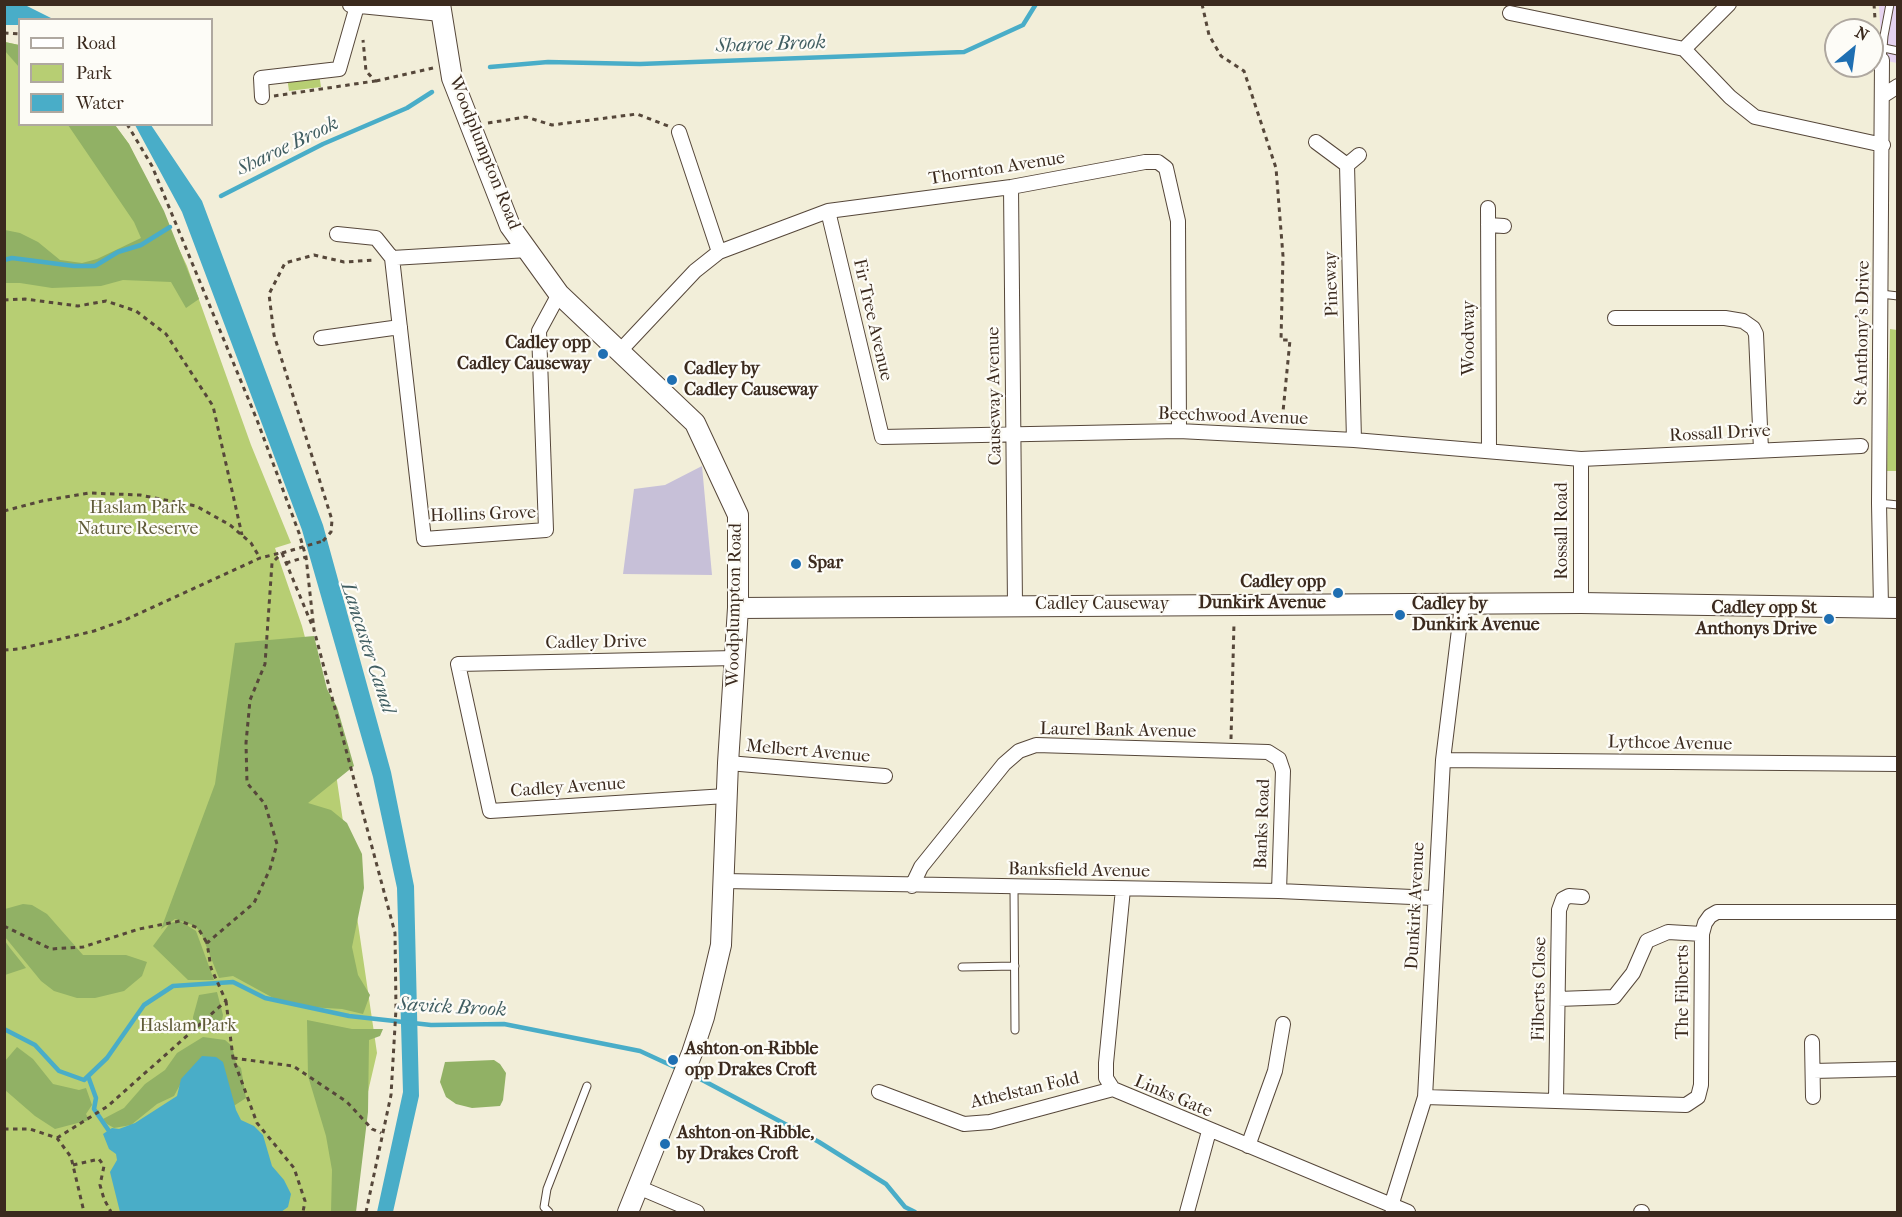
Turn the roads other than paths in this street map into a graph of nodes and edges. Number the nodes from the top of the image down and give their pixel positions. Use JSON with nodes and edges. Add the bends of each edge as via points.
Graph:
{"nodes":[{"id":1,"x":1729,"y":4,"type":"edge"},
{"id":2,"x":1888,"y":4,"type":"edge"},
{"id":3,"x":354,"y":5,"type":"edge"},
{"id":4,"x":440,"y":9,"type":"edge"},
{"id":5,"x":1510,"y":14,"type":"edge"},
{"id":6,"x":1884,"y":46,"type":"edge"},
{"id":7,"x":1684,"y":49,"type":"junction"},
{"id":8,"x":1884,"y":78,"type":"edge"},
{"id":9,"x":1898,"y":86,"type":"edge"},
{"id":10,"x":1884,"y":95,"type":"junction"},
{"id":11,"x":262,"y":97,"type":"dead end"},
{"id":12,"x":679,"y":132,"type":"road end"},
{"id":13,"x":1316,"y":142,"type":"dead end"},
{"id":14,"x":1883,"y":145,"type":"junction"},
{"id":15,"x":1359,"y":155,"type":"dead end"},
{"id":16,"x":1347,"y":165,"type":"junction"},
{"id":17,"x":1011,"y":187,"type":"junction"},
{"id":18,"x":1488,"y":208,"type":"dead end"},
{"id":19,"x":828,"y":210,"type":"junction"},
{"id":20,"x":1488,"y":225,"type":"junction"},
{"id":21,"x":1504,"y":226,"type":"dead end"},
{"id":22,"x":337,"y":234,"type":"dead end"},
{"id":23,"x":528,"y":250,"type":"junction"},
{"id":24,"x":719,"y":252,"type":"junction"},
{"id":25,"x":392,"y":258,"type":"junction"},
{"id":26,"x":559,"y":294,"type":"junction"},
{"id":27,"x":1881,"y":294,"type":"junction"},
{"id":28,"x":1898,"y":296,"type":"edge"},
{"id":29,"x":1616,"y":318,"type":"dead end"},
{"id":30,"x":400,"y":327,"type":"junction"},
{"id":31,"x":321,"y":338,"type":"dead end"},
{"id":32,"x":618,"y":353,"type":"junction"},
{"id":33,"x":1179,"y":431,"type":"junction"},
{"id":34,"x":1014,"y":435,"type":"junction"},
{"id":35,"x":882,"y":437,"type":"joint"},
{"id":36,"x":1354,"y":440,"type":"junction"},
{"id":37,"x":1861,"y":446,"type":"dead end"},
{"id":38,"x":1489,"y":450,"type":"junction"},
{"id":39,"x":1761,"y":450,"type":"junction"},
{"id":40,"x":1581,"y":459,"type":"junction"},
{"id":41,"x":1879,"y":503,"type":"junction"},
{"id":42,"x":1898,"y":505,"type":"edge"},
{"id":43,"x":1581,"y":603,"type":"junction"},
{"id":44,"x":1016,"y":605,"type":"junction"},
{"id":45,"x":1462,"y":605,"type":"junction"},
{"id":46,"x":1889,"y":607,"type":"edge"},
{"id":47,"x":738,"y":608,"type":"junction"},
{"id":48,"x":735,"y":658,"type":"junction"},
{"id":49,"x":458,"y":663,"type":"joint"},
{"id":50,"x":1279,"y":759,"type":"joint"},
{"id":51,"x":1443,"y":760,"type":"junction"},
{"id":52,"x":728,"y":763,"type":"junction"},
{"id":53,"x":1898,"y":764,"type":"edge"},
{"id":54,"x":885,"y":776,"type":"dead end"},
{"id":55,"x":726,"y":796,"type":"junction"},
{"id":56,"x":724,"y":881,"type":"junction"},
{"id":57,"x":912,"y":886,"type":"junction"},
{"id":58,"x":1014,"y":888,"type":"junction"},
{"id":59,"x":1123,"y":889,"type":"junction"},
{"id":60,"x":1278,"y":891,"type":"junction"},
{"id":61,"x":1434,"y":897,"type":"junction"},
{"id":62,"x":1582,"y":897,"type":"dead end"},
{"id":63,"x":1898,"y":912,"type":"edge"},
{"id":64,"x":1702,"y":933,"type":"junction"},
{"id":65,"x":1015,"y":966,"type":"junction"},
{"id":66,"x":962,"y":967,"type":"dead end"},
{"id":67,"x":1557,"y":999,"type":"junction"},
{"id":68,"x":1283,"y":1024,"type":"dead end"},
{"id":69,"x":1015,"y":1030,"type":"dead end"},
{"id":70,"x":1812,"y":1042,"type":"dead end"},
{"id":71,"x":1898,"y":1069,"type":"edge"},
{"id":72,"x":1813,"y":1071,"type":"junction"},
{"id":73,"x":587,"y":1086,"type":"dead end"},
{"id":74,"x":1113,"y":1089,"type":"junction"},
{"id":75,"x":879,"y":1092,"type":"dead end"},
{"id":76,"x":1425,"y":1097,"type":"junction"},
{"id":77,"x":1813,"y":1097,"type":"dead end"},
{"id":78,"x":1556,"y":1100,"type":"junction"},
{"id":79,"x":1209,"y":1131,"type":"junction"},
{"id":80,"x":1248,"y":1146,"type":"junction"},
{"id":81,"x":638,"y":1187,"type":"junction"},
{"id":82,"x":1391,"y":1206,"type":"junction"},
{"id":83,"x":549,"y":1212,"type":"edge"},
{"id":84,"x":628,"y":1212,"type":"edge"},
{"id":85,"x":697,"y":1212,"type":"edge"},
{"id":86,"x":1187,"y":1212,"type":"edge"},
{"id":87,"x":1408,"y":1212,"type":"edge"}],
"edges":[{"from":1,"to":7,"type":"street"},
{"from":2,"to":6,"type":"lane"},
{"from":3,"to":4,"type":"street"},
{"from":3,"to":11,"type":"street","via":[[339,69],[261,78]]},
{"from":4,"to":23,"type":"main road","name":"Woodplumpton Road","via":[[452,78],[510,226]]},
{"from":5,"to":7,"type":"street"},
{"from":7,"to":14,"type":"street","via":[[1755,117]]},
{"from":8,"to":10,"type":"street","name":"St Anthony's Drive"},
{"from":9,"to":10,"type":"street"},
{"from":10,"to":14,"type":"street","name":"St Anthony's Drive"},
{"from":12,"to":24,"type":"street"},
{"from":13,"to":16,"type":"street"},
{"from":14,"to":27,"type":"street","name":"St Anthony's Drive"},
{"from":15,"to":16,"type":"street"},
{"from":16,"to":36,"type":"street","name":"Pineway"},
{"from":17,"to":19,"type":"street","name":"Thornton Avenue"},
{"from":17,"to":33,"type":"street","name":"Thornton Avenue","via":[[1145,162],[1158,162],[1166,168],[1178,221]]},
{"from":17,"to":34,"type":"street","name":"Causeway Avenue"},
{"from":18,"to":20,"type":"street","name":"Woodway"},
{"from":19,"to":24,"type":"street","name":"Thornton Avenue"},
{"from":19,"to":35,"type":"street","name":"Fir Tree Avenue"},
{"from":20,"to":21,"type":"street"},
{"from":20,"to":38,"type":"street","name":"Woodway"},
{"from":22,"to":25,"type":"street","via":[[376,238]]},
{"from":23,"to":25,"type":"street"},
{"from":23,"to":26,"type":"main road","name":"Woodplumpton Road"},
{"from":24,"to":32,"type":"street","name":"Thornton Avenue","via":[[695,271]]},
{"from":25,"to":30,"type":"street","name":"Hollins Grove"},
{"from":26,"to":30,"type":"street","name":"Hollins Grove","via":[[539,331],[546,530],[424,539]]},
{"from":26,"to":32,"type":"main road","name":"Woodplumpton Road"},
{"from":27,"to":28,"type":"lane"},
{"from":27,"to":41,"type":"street","name":"St Anthony's Drive"},
{"from":29,"to":39,"type":"street","via":[[1725,318],[1743,321],[1753,328]]},
{"from":30,"to":31,"type":"street"},
{"from":32,"to":47,"type":"main road","name":"Woodplumpton Road","via":[[695,423],[738,515]]},
{"from":33,"to":34,"type":"street","name":"Beechwood Avenue"},
{"from":33,"to":36,"type":"street","name":"Beechwood Avenue"},
{"from":34,"to":35,"type":"street","name":"Beechwood Avenue"},
{"from":34,"to":44,"type":"street","name":"Causeway Avenue"},
{"from":36,"to":38,"type":"street","name":"Beechwood Avenue"},
{"from":37,"to":39,"type":"street","name":"Rossall Drive"},
{"from":38,"to":40,"type":"street","name":"Beechwood Avenue"},
{"from":39,"to":40,"type":"street","name":"Rossall Drive"},
{"from":40,"to":43,"type":"street","name":"Rossall Road"},
{"from":41,"to":42,"type":"lane"},
{"from":41,"to":46,"type":"street","name":"St Anthony's Drive"},
{"from":43,"to":45,"type":"main road","name":"Cadley Causeway"},
{"from":43,"to":46,"type":"main road","name":"Cadley Causeway"},
{"from":44,"to":45,"type":"main road","name":"Cadley Causeway"},
{"from":44,"to":47,"type":"main road","name":"Cadley Causeway"},
{"from":45,"to":51,"type":"street","name":"Dunkirk Avenue"},
{"from":47,"to":48,"type":"main road","name":"Woodplumpton Road"},
{"from":48,"to":49,"type":"street","name":"Cadley Drive"},
{"from":48,"to":52,"type":"main road","name":"Woodplumpton Road"},
{"from":49,"to":55,"type":"street","name":"Cadley Avenue","via":[[490,811]]},
{"from":50,"to":57,"type":"street","name":"Laurel Bank Avenue","via":[[1268,752],[1036,745],[1019,751],[1004,764],[928,859]]},
{"from":50,"to":60,"type":"street","name":"Banks Road","via":[[1283,771]]},
{"from":51,"to":53,"type":"street","name":"Lythcoe Avenue"},
{"from":51,"to":61,"type":"street","name":"Dunkirk Avenue"},
{"from":52,"to":54,"type":"street","name":"Melbert Avenue"},
{"from":52,"to":55,"type":"main road","name":"Woodplumpton Road"},
{"from":55,"to":56,"type":"main road","name":"Woodplumpton Road"},
{"from":56,"to":57,"type":"street","name":"Banksfield Avenue"},
{"from":56,"to":81,"type":"main road","name":"Woodplumpton Road","via":[[721,945],[704,1017]]},
{"from":57,"to":58,"type":"street","name":"Banksfield Avenue"},
{"from":58,"to":59,"type":"street","name":"Banksfield Avenue"},
{"from":58,"to":65,"type":"lane"},
{"from":59,"to":60,"type":"street","name":"Banksfield Avenue"},
{"from":59,"to":74,"type":"street","name":"Links Gate","via":[[1106,1063],[1106,1078]]},
{"from":60,"to":61,"type":"street","name":"Banksfield Avenue"},
{"from":61,"to":76,"type":"street","name":"Dunkirk Avenue"},
{"from":62,"to":67,"type":"street","name":"Filberts Close","via":[[1563,899],[1559,910]]},
{"from":63,"to":64,"type":"street","name":"The Filberts","via":[[1717,912],[1705,923]]},
{"from":64,"to":67,"type":"street","via":[[1668,932],[1647,941],[1633,973],[1614,997]]},
{"from":64,"to":78,"type":"street","name":"The Filberts","via":[[1701,1085],[1693,1102],[1668,1106]]},
{"from":65,"to":66,"type":"lane"},
{"from":65,"to":69,"type":"lane"},
{"from":67,"to":78,"type":"street","name":"Filberts Close"},
{"from":68,"to":80,"type":"street","via":[[1275,1071]]},
{"from":70,"to":72,"type":"street"},
{"from":71,"to":72,"type":"street"},
{"from":72,"to":77,"type":"street"},
{"from":73,"to":83,"type":"lane","via":[[547,1189],[544,1207]]},
{"from":74,"to":75,"type":"street","name":"Athelstan Fold","via":[[990,1122],[964,1124]]},
{"from":74,"to":79,"type":"street","name":"Links Gate"},
{"from":76,"to":78,"type":"street","name":"The Filberts"},
{"from":76,"to":82,"type":"street","name":"Dunkirk Avenue"},
{"from":79,"to":80,"type":"street","name":"Links Gate"},
{"from":79,"to":86,"type":"street"},
{"from":80,"to":82,"type":"street","name":"Links Gate"},
{"from":81,"to":84,"type":"main road","name":"Woodplumpton Road"},
{"from":81,"to":85,"type":"street"},
{"from":82,"to":87,"type":"street","name":"Links Gate"}]}
